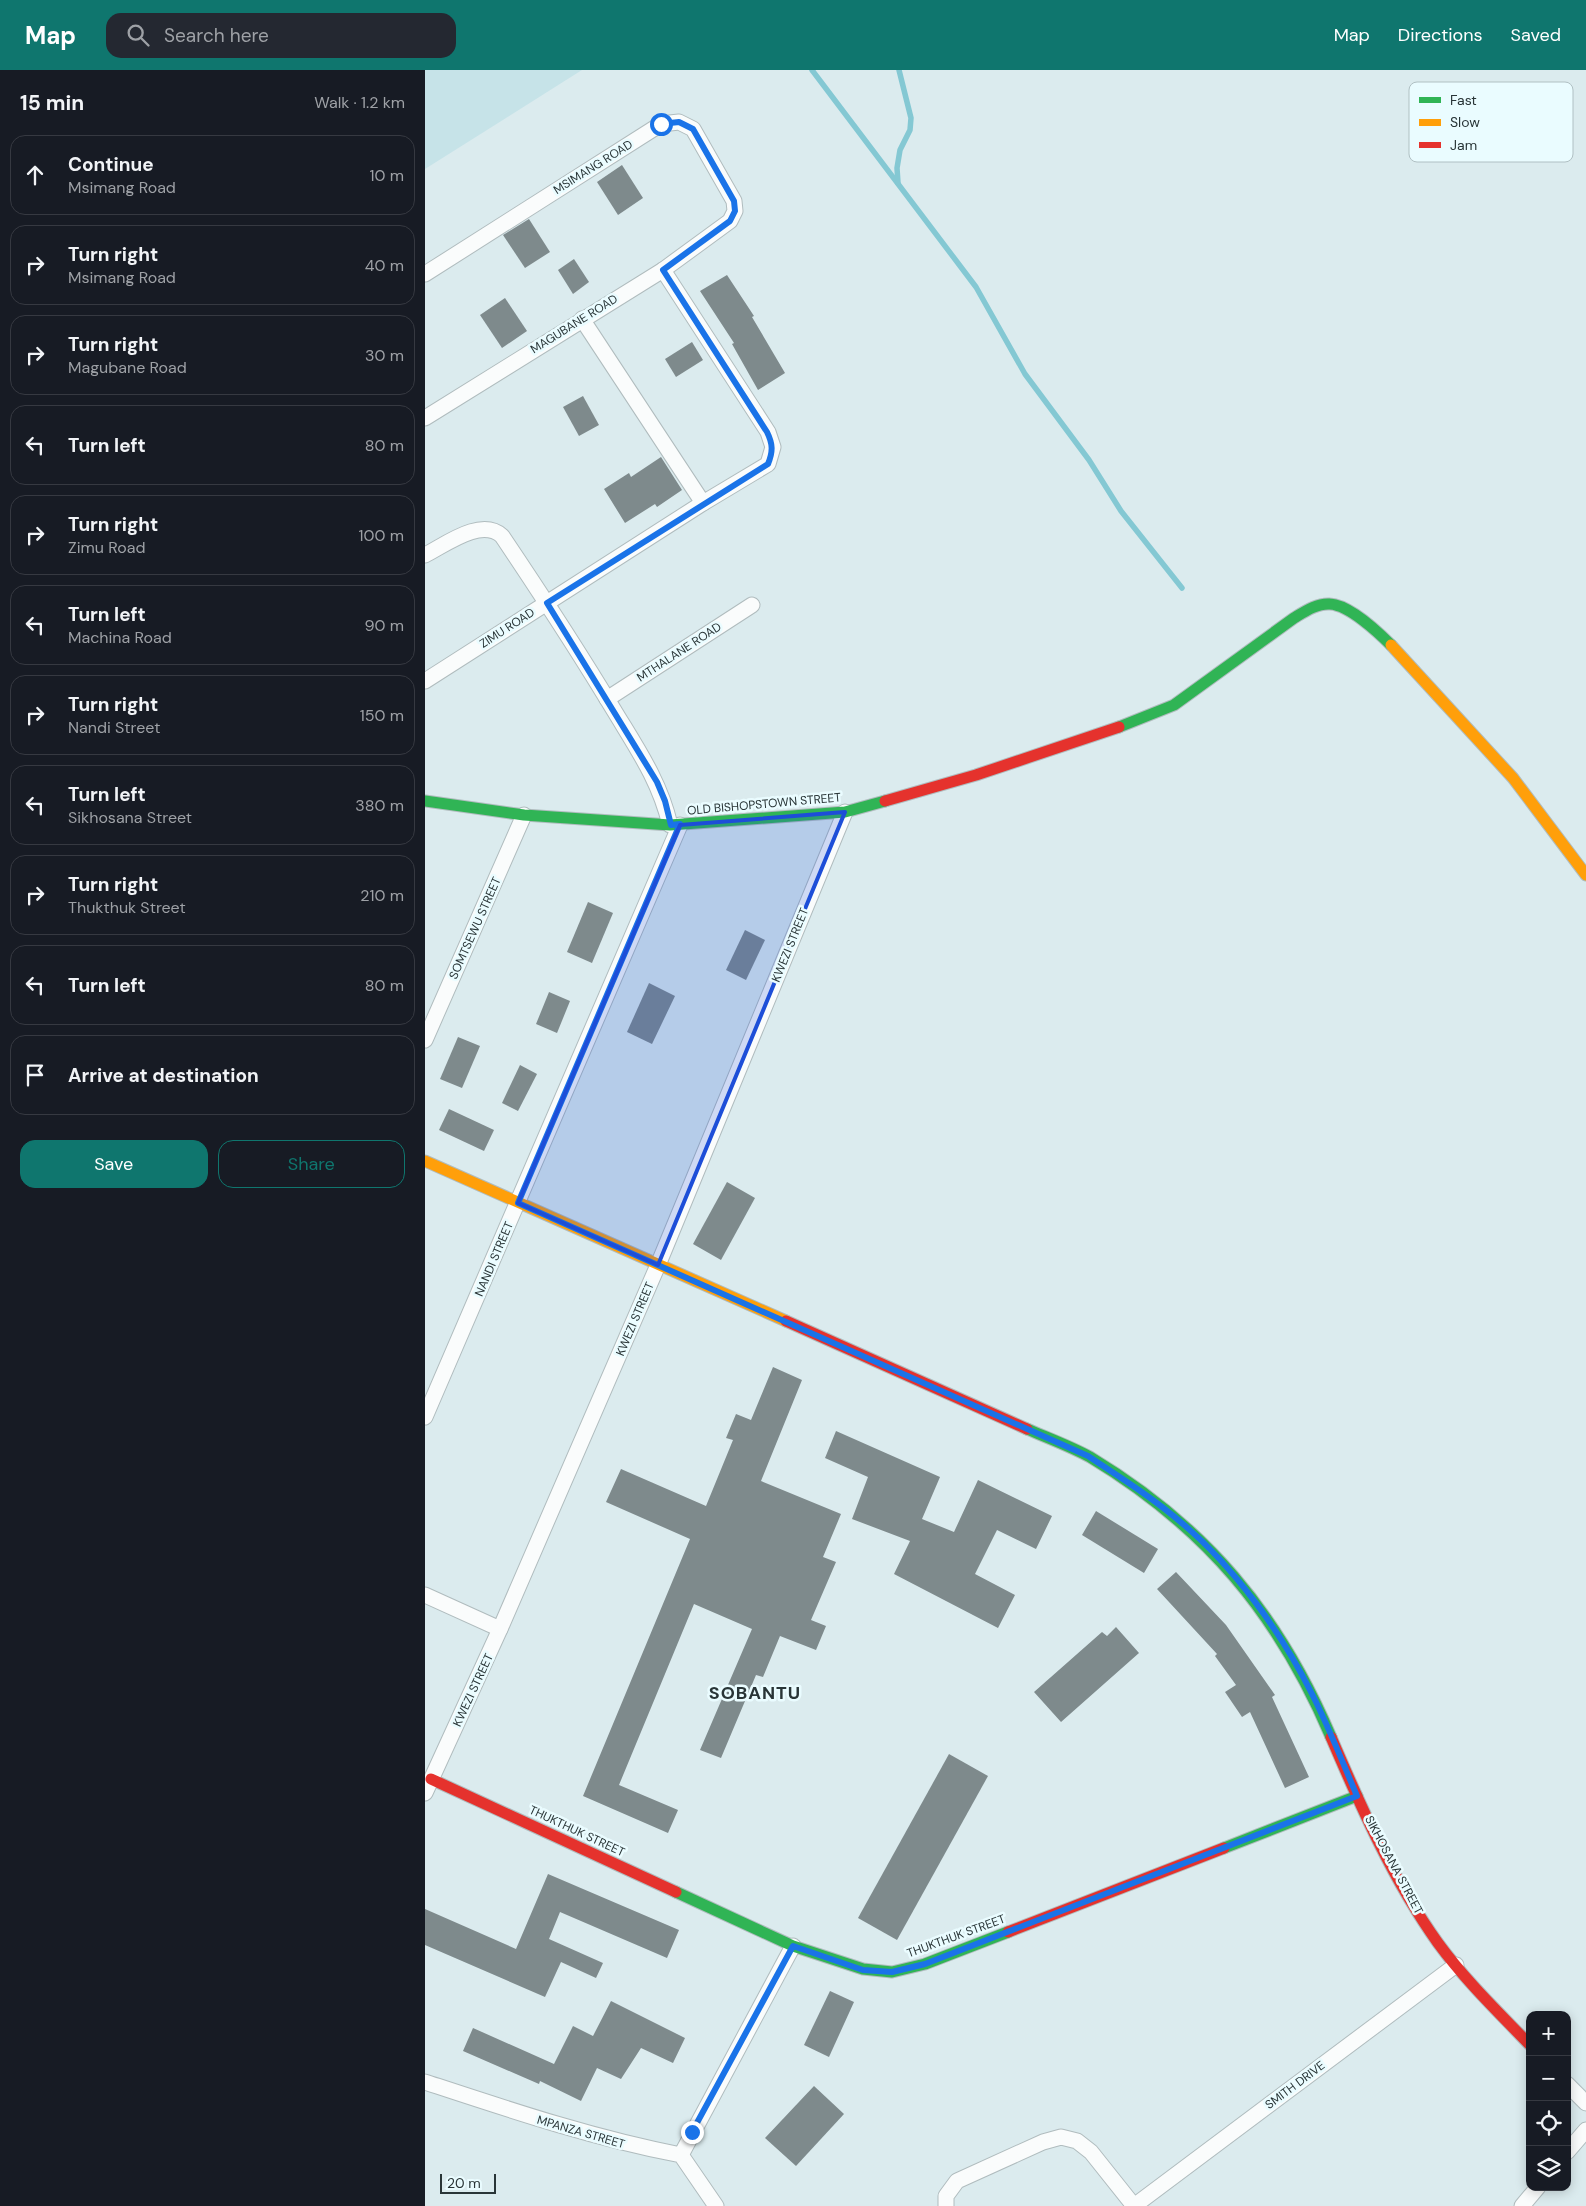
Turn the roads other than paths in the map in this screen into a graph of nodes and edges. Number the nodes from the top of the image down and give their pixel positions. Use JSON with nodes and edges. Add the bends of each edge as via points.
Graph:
{"nodes":[{"id":1,"x":722,"y":227,"type":"joint"},
{"id":2,"x":663,"y":270,"type":"junction"},
{"id":3,"x":425,"y":274,"type":"edge"},
{"id":4,"x":582,"y":319,"type":"junction"},
{"id":5,"x":425,"y":418,"type":"edge"},
{"id":6,"x":703,"y":503,"type":"junction"},
{"id":7,"x":425,"y":555,"type":"edge"},
{"id":8,"x":547,"y":603,"type":"junction"},
{"id":9,"x":752,"y":604,"type":"dead end"},
{"id":10,"x":425,"y":681,"type":"edge"},
{"id":11,"x":607,"y":699,"type":"junction"},
{"id":12,"x":425,"y":801,"type":"edge"},
{"id":13,"x":845,"y":812,"type":"junction"},
{"id":14,"x":524,"y":815,"type":"junction"},
{"id":15,"x":675,"y":825,"type":"junction"},
{"id":16,"x":1586,"y":875,"type":"edge"},
{"id":17,"x":425,"y":1040,"type":"edge"},
{"id":18,"x":425,"y":1161,"type":"edge"},
{"id":19,"x":518,"y":1203,"type":"junction"},
{"id":20,"x":658,"y":1265,"type":"junction"},
{"id":21,"x":425,"y":1417,"type":"edge"},
{"id":22,"x":425,"y":1595,"type":"edge"},
{"id":23,"x":501,"y":1630,"type":"junction"},
{"id":24,"x":431,"y":1779,"type":"junction"},
{"id":25,"x":425,"y":1793,"type":"edge"},
{"id":26,"x":1357,"y":1796,"type":"junction"},
{"id":27,"x":793,"y":1946,"type":"junction"},
{"id":28,"x":1456,"y":1965,"type":"junction"},
{"id":29,"x":1526,"y":2041,"type":"edge"},
{"id":30,"x":425,"y":2082,"type":"edge"},
{"id":31,"x":1571,"y":2088,"type":"edge"},
{"id":32,"x":1586,"y":2103,"type":"edge"},
{"id":33,"x":1586,"y":2130,"type":"edge"},
{"id":34,"x":1571,"y":2147,"type":"edge"},
{"id":35,"x":681,"y":2155,"type":"junction"},
{"id":36,"x":1534,"y":2191,"type":"edge"},
{"id":37,"x":716,"y":2206,"type":"edge"},
{"id":38,"x":946,"y":2206,"type":"edge"},
{"id":39,"x":1134,"y":2206,"type":"edge"},
{"id":40,"x":1521,"y":2206,"type":"edge"}],
"edges":[{"from":1,"to":2,"type":"street","name":"MAGUBANE ROAD"},
{"from":1,"to":3,"type":"street","name":"MSIMANG ROAD","via":[[733,217],[734,201],[693,129],[679,122],[670,122],[661,124]]},
{"from":2,"to":4,"type":"street","name":"MAGUBANE ROAD"},
{"from":2,"to":6,"type":"street","name":"ZIMU ROAD","via":[[767,432],[773,447],[768,464]]},
{"from":4,"to":5,"type":"street","name":"MAGUBANE ROAD"},
{"from":4,"to":6,"type":"street"},
{"from":6,"to":8,"type":"street","name":"ZIMU ROAD"},
{"from":7,"to":8,"type":"street","via":[[474,530],[491,529],[502,536]]},
{"from":8,"to":10,"type":"street","name":"ZIMU ROAD"},
{"from":8,"to":11,"type":"street"},
{"from":9,"to":11,"type":"street","name":"MTHALANE ROAD"},
{"from":11,"to":15,"type":"street","via":[[657,782]]},
{"from":12,"to":14,"type":"street","name":"OLD BISHOPSTOWN STREET"},
{"from":13,"to":15,"type":"street","name":"OLD BISHOPSTOWN STREET"},
{"from":13,"to":16,"type":"street","name":"OLD BISHOPSTOWN STREET","via":[[975,775],[1126,725],[1173,705],[1294,618],[1311,608],[1331,604],[1368,624],[1388,642],[1513,778]]},
{"from":13,"to":20,"type":"street","name":"KWEZI STREET"},
{"from":14,"to":15,"type":"street","name":"OLD BISHOPSTOWN STREET"},
{"from":14,"to":17,"type":"street","name":"SOMTSEWU STREET"},
{"from":15,"to":19,"type":"street","name":"NANDI STREET"},
{"from":18,"to":19,"type":"street","name":"SIKHOSANA STREET"},
{"from":19,"to":20,"type":"street","name":"SIKHOSANA STREET"},
{"from":19,"to":21,"type":"street","name":"NANDI STREET"},
{"from":20,"to":23,"type":"street","name":"KWEZI STREET"},
{"from":20,"to":26,"type":"street","name":"SIKHOSANA STREET","via":[[1088,1456],[1139,1489],[1184,1525],[1225,1566],[1275,1630],[1311,1691]]},
{"from":22,"to":23,"type":"street"},
{"from":23,"to":24,"type":"street","name":"KWEZI STREET"},
{"from":24,"to":25,"type":"street","name":"KWEZI STREET"},
{"from":24,"to":27,"type":"street","name":"THUKTHUK STREET"},
{"from":26,"to":27,"type":"street","name":"THUKTHUK STREET","via":[[925,1964],[892,1972],[863,1970]]},
{"from":26,"to":28,"type":"street","name":"SIKHOSANA STREET","via":[[1402,1885]]},
{"from":27,"to":35,"type":"street"},
{"from":28,"to":29,"type":"street","name":"SIKHOSANA STREET","via":[[1481,1996]]},
{"from":28,"to":39,"type":"street","name":"SMITH DRIVE"},
{"from":30,"to":35,"type":"street","name":"MPANZA STREET","via":[[546,2122],[625,2144]]},
{"from":31,"to":32,"type":"street"},
{"from":33,"to":34,"type":"street"},
{"from":35,"to":37,"type":"street"},
{"from":36,"to":40,"type":"street"},
{"from":38,"to":39,"type":"street","name":"SMITH DRIVE","via":[[946,2196],[957,2182],[1043,2142],[1061,2137],[1077,2141],[1091,2152]]}]}
